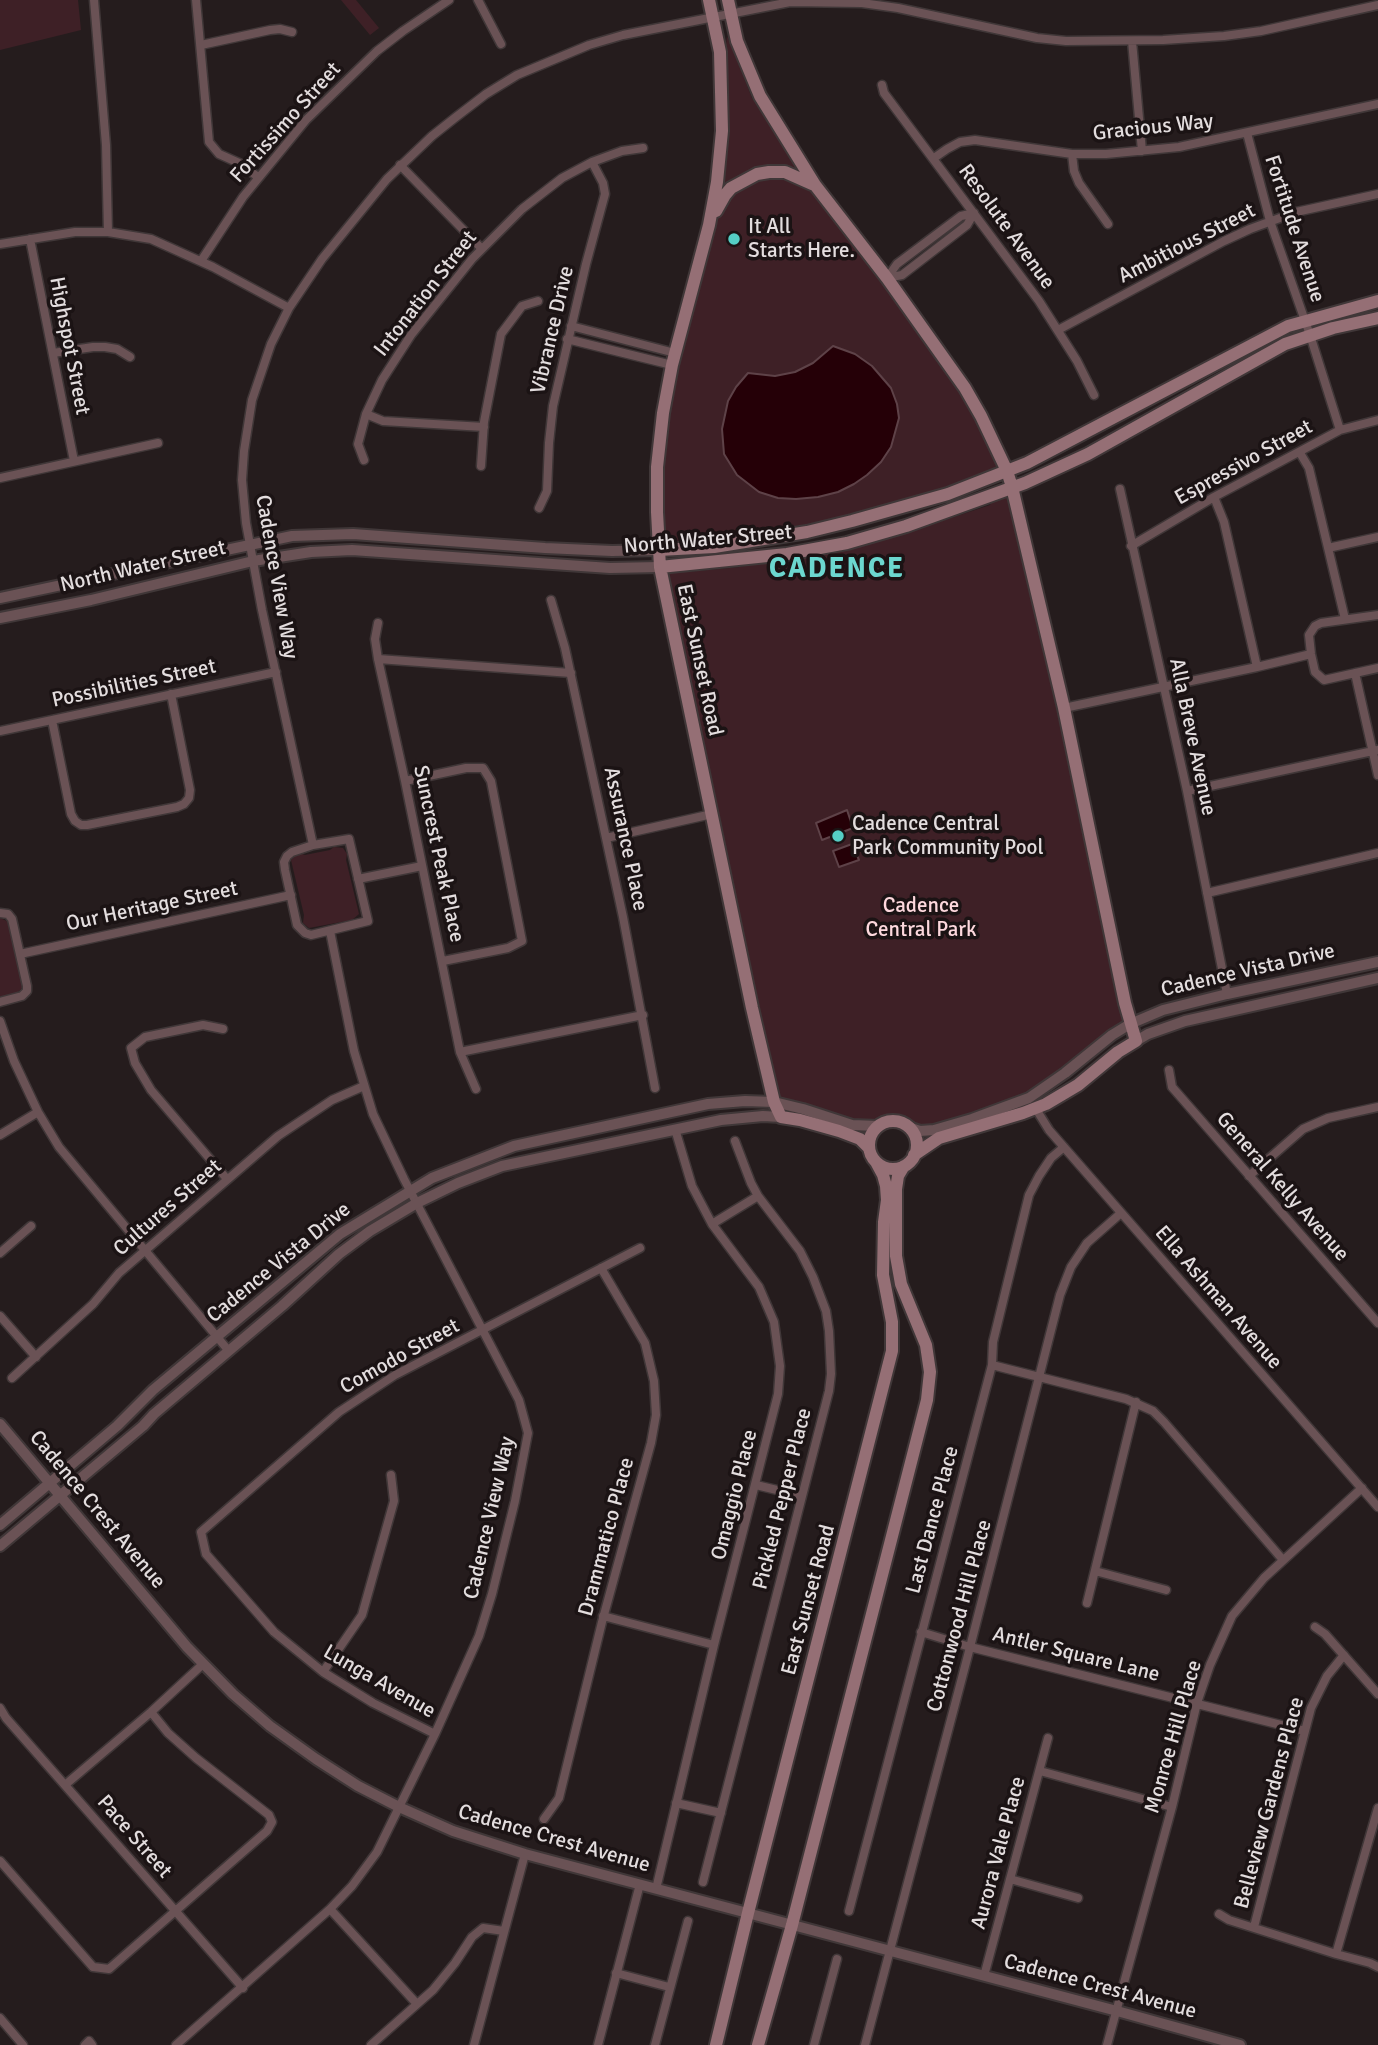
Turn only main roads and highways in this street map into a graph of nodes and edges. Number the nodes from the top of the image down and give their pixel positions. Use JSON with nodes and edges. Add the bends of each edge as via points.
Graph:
{"nodes":[{"id":1,"x":709,"y":0,"type":"edge"},
{"id":2,"x":728,"y":0,"type":"edge"},
{"id":3,"x":815,"y":185,"type":"junction"},
{"id":4,"x":709,"y":225,"type":"junction"},
{"id":5,"x":1378,"y":301,"type":"edge"},
{"id":6,"x":1378,"y":318,"type":"edge"},
{"id":7,"x":1007,"y":471,"type":"junction"},
{"id":8,"x":1012,"y":487,"type":"junction"},
{"id":9,"x":659,"y":550,"type":"junction"},
{"id":10,"x":660,"y":567,"type":"junction"},
{"id":11,"x":781,"y":1117,"type":"joint"},
{"id":12,"x":869,"y":1148,"type":"junction"},
{"id":13,"x":915,"y":1155,"type":"junction"},
{"id":14,"x":876,"y":1162,"type":"junction"},
{"id":15,"x":904,"y":1166,"type":"junction"},
{"id":16,"x":716,"y":2045,"type":"edge"},
{"id":17,"x":758,"y":2045,"type":"edge"}],
"edges":[{"from":1,"to":4,"type":"main road","name":"East Sunset Road","via":[[720,52],[722,131]]},
{"from":2,"to":3,"type":"main road","via":[[737,41],[760,96]]},
{"from":3,"to":4,"type":"main road","via":[[785,172],[757,174],[731,188]]},
{"from":3,"to":7,"type":"main road","via":[[965,388]]},
{"from":4,"to":9,"type":"main road","name":"East Sunset Road","via":[[663,413],[657,467]]},
{"from":5,"to":7,"type":"main road","name":"North Water Street","via":[[1305,320],[1259,340]]},
{"from":6,"to":8,"type":"main road","name":"North Water Street","via":[[1310,335],[1261,355],[1088,454]]},
{"from":7,"to":8,"type":"main road"},
{"from":7,"to":9,"type":"main road","name":"North Water Street","via":[[936,497],[807,532],[714,547]]},
{"from":8,"to":10,"type":"main road","name":"North Water Street","via":[[847,543]]},
{"from":8,"to":13,"type":"main road","name":"Cadence Vista Drive","via":[[1136,1041],[1078,1085],[1036,1109],[939,1138]]},
{"from":9,"to":10,"type":"main road","name":"East Sunset Road"},
{"from":10,"to":11,"type":"main road","name":"East Sunset Road","via":[[752,1008]]},
{"from":11,"to":12,"type":"main road","name":"Cadence Vista Drive","via":[[839,1131]]},
{"from":12,"to":13,"type":"main road","via":[[878,1126],[893,1121],[908,1127],[916,1140]]},
{"from":12,"to":14,"type":"main road"},
{"from":13,"to":15,"type":"main road"},
{"from":14,"to":15,"type":"main road","via":[[889,1169]]},
{"from":14,"to":16,"type":"main road","name":"East Sunset Road","via":[[886,1186],[883,1275],[892,1351]]},
{"from":15,"to":17,"type":"main road","via":[[896,1182],[896,1256],[901,1284],[926,1345],[930,1372],[927,1400]]}]}
